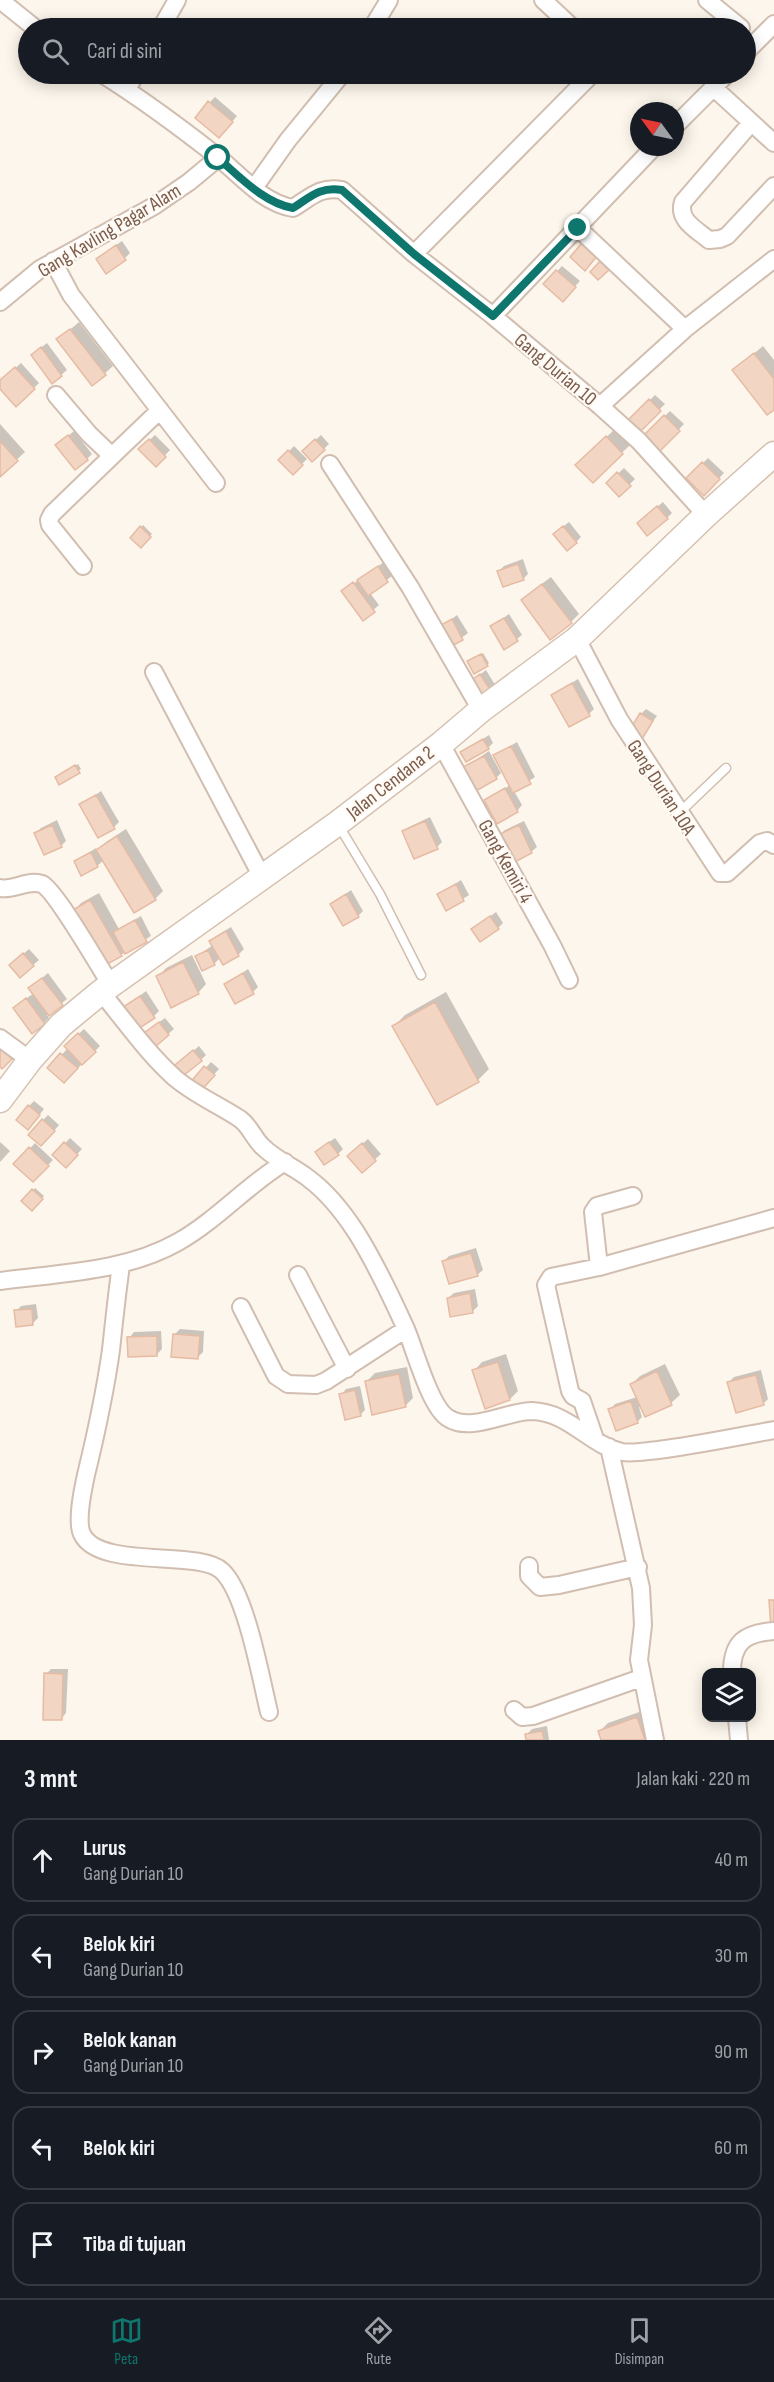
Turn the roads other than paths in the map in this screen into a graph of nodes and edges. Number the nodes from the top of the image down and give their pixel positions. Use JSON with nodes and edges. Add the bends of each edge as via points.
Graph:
{"nodes":[{"id":1,"x":0,"y":0,"type":"edge"},
{"id":2,"x":177,"y":0,"type":"edge"},
{"id":3,"x":389,"y":0,"type":"edge"},
{"id":4,"x":543,"y":0,"type":"edge"},
{"id":5,"x":707,"y":0,"type":"edge"},
{"id":6,"x":22,"y":18,"type":"edge"},
{"id":7,"x":167,"y":18,"type":"edge"},
{"id":8,"x":378,"y":18,"type":"edge"},
{"id":9,"x":562,"y":18,"type":"edge"},
{"id":10,"x":729,"y":18,"type":"edge"},
{"id":11,"x":774,"y":24,"type":"edge"},
{"id":12,"x":756,"y":37,"type":"edge"},
{"id":13,"x":119,"y":84,"type":"edge"},
{"id":14,"x":130,"y":84,"type":"edge"},
{"id":15,"x":334,"y":84,"type":"edge"},
{"id":16,"x":582,"y":84,"type":"edge"},
{"id":17,"x":718,"y":84,"type":"edge"},
{"id":18,"x":714,"y":88,"type":"junction"},
{"id":19,"x":127,"y":89,"type":"junction"},
{"id":20,"x":684,"y":117,"type":"edge"},
{"id":21,"x":751,"y":123,"type":"junction"},
{"id":22,"x":774,"y":143,"type":"edge"},
{"id":23,"x":646,"y":156,"type":"edge"},
{"id":24,"x":218,"y":158,"type":"junction"},
{"id":25,"x":774,"y":186,"type":"edge"},
{"id":26,"x":254,"y":188,"type":"junction"},
{"id":27,"x":578,"y":228,"type":"junction"},
{"id":28,"x":414,"y":254,"type":"junction"},
{"id":29,"x":774,"y":259,"type":"edge"},
{"id":30,"x":53,"y":261,"type":"junction"},
{"id":31,"x":0,"y":301,"type":"edge"},
{"id":32,"x":493,"y":316,"type":"junction"},
{"id":33,"x":685,"y":329,"type":"junction"},
{"id":34,"x":56,"y":395,"type":"dead end"},
{"id":35,"x":600,"y":406,"type":"junction"},
{"id":36,"x":160,"y":410,"type":"junction"},
{"id":37,"x":774,"y":454,"type":"edge"},
{"id":38,"x":112,"y":456,"type":"junction"},
{"id":39,"x":330,"y":464,"type":"dead end"},
{"id":40,"x":216,"y":483,"type":"dead end"},
{"id":41,"x":706,"y":514,"type":"junction"},
{"id":42,"x":83,"y":566,"type":"dead end"},
{"id":43,"x":577,"y":639,"type":"junction"},
{"id":44,"x":154,"y":672,"type":"dead end"},
{"id":45,"x":481,"y":710,"type":"junction"},
{"id":46,"x":441,"y":744,"type":"junction"},
{"id":47,"x":726,"y":768,"type":"dead end"},
{"id":48,"x":679,"y":814,"type":"junction"},
{"id":49,"x":338,"y":823,"type":"junction"},
{"id":50,"x":774,"y":845,"type":"edge"},
{"id":51,"x":262,"y":877,"type":"junction"},
{"id":52,"x":0,"y":888,"type":"edge"},
{"id":53,"x":421,"y":975,"type":"dead end"},
{"id":54,"x":568,"y":980,"type":"dead end"},
{"id":55,"x":106,"y":989,"type":"junction"},
{"id":56,"x":0,"y":1038,"type":"edge"},
{"id":57,"x":30,"y":1060,"type":"junction"},
{"id":58,"x":0,"y":1101,"type":"edge"},
{"id":59,"x":285,"y":1162,"type":"junction"},
{"id":60,"x":633,"y":1196,"type":"dead end"},
{"id":61,"x":774,"y":1218,"type":"edge"},
{"id":62,"x":121,"y":1265,"type":"junction"},
{"id":63,"x":599,"y":1267,"type":"junction"},
{"id":64,"x":298,"y":1275,"type":"dead end"},
{"id":65,"x":0,"y":1281,"type":"edge"},
{"id":66,"x":240,"y":1307,"type":"dead end"},
{"id":67,"x":406,"y":1329,"type":"junction"},
{"id":68,"x":347,"y":1369,"type":"junction"},
{"id":69,"x":774,"y":1430,"type":"edge"},
{"id":70,"x":602,"y":1443,"type":"junction"},
{"id":71,"x":529,"y":1566,"type":"dead end"},
{"id":72,"x":638,"y":1566,"type":"junction"},
{"id":73,"x":774,"y":1631,"type":"edge"},
{"id":74,"x":732,"y":1668,"type":"edge"},
{"id":75,"x":641,"y":1678,"type":"junction"},
{"id":76,"x":514,"y":1710,"type":"dead end"},
{"id":77,"x":269,"y":1712,"type":"dead end"},
{"id":78,"x":737,"y":1722,"type":"edge"},
{"id":79,"x":655,"y":1740,"type":"edge"},
{"id":80,"x":739,"y":1740,"type":"edge"}],
"edges":[{"from":1,"to":6,"type":"street"},
{"from":2,"to":7,"type":"street"},
{"from":3,"to":8,"type":"street"},
{"from":4,"to":9,"type":"street"},
{"from":5,"to":10,"type":"street"},
{"from":11,"to":12,"type":"street"},
{"from":13,"to":19,"type":"street","name":"Gang Durian 10"},
{"from":14,"to":19,"type":"street"},
{"from":15,"to":26,"type":"street"},
{"from":16,"to":28,"type":"street"},
{"from":17,"to":18,"type":"street"},
{"from":18,"to":20,"type":"street"},
{"from":18,"to":21,"type":"street"},
{"from":19,"to":24,"type":"street","name":"Gang Durian 10"},
{"from":21,"to":22,"type":"street"},
{"from":21,"to":25,"type":"street","via":[[683,202],[683,218],[709,240],[720,239]]},
{"from":23,"to":27,"type":"street"},
{"from":24,"to":26,"type":"street","name":"Gang Durian 10"},
{"from":24,"to":30,"type":"street","name":"Gang Kavling Pagar Alam","via":[[154,206]]},
{"from":26,"to":28,"type":"street","name":"Gang Durian 10","via":[[279,206],[293,208],[318,192],[329,188],[342,190]]},
{"from":27,"to":32,"type":"street"},
{"from":27,"to":33,"type":"street"},
{"from":28,"to":32,"type":"street","name":"Gang Durian 10"},
{"from":29,"to":33,"type":"street"},
{"from":30,"to":31,"type":"street","name":"Gang Kavling Pagar Alam"},
{"from":30,"to":36,"type":"street","via":[[71,295]]},
{"from":32,"to":35,"type":"street","name":"Gang Durian 10"},
{"from":33,"to":35,"type":"street"},
{"from":34,"to":38,"type":"street"},
{"from":35,"to":41,"type":"street","name":"Gang Durian 10","via":[[639,441]]},
{"from":36,"to":38,"type":"street"},
{"from":36,"to":40,"type":"street"},
{"from":37,"to":41,"type":"street","name":"Jalan Cendana 2"},
{"from":38,"to":42,"type":"street","via":[[49,520]]},
{"from":39,"to":45,"type":"street","via":[[410,587]]},
{"from":41,"to":43,"type":"street","name":"Jalan Cendana 2"},
{"from":43,"to":45,"type":"street","name":"Jalan Cendana 2"},
{"from":43,"to":48,"type":"street","name":"Gang Durian 10A","via":[[619,719]]},
{"from":44,"to":51,"type":"street"},
{"from":45,"to":46,"type":"street","name":"Jalan Cendana 2"},
{"from":46,"to":49,"type":"street","name":"Jalan Cendana 2"},
{"from":46,"to":54,"type":"street","name":"Gang Kemiri 4"},
{"from":47,"to":48,"type":"lane"},
{"from":48,"to":50,"type":"street","name":"Gang Durian 10A","via":[[720,873],[727,873],[760,843]]},
{"from":49,"to":51,"type":"street","name":"Jalan Cendana 2"},
{"from":49,"to":53,"type":"lane"},
{"from":51,"to":55,"type":"street","name":"Jalan Cendana 2"},
{"from":52,"to":55,"type":"street","via":[[33,883],[47,888],[80,933]]},
{"from":55,"to":57,"type":"street","name":"Jalan Cendana 2","via":[[60,1025]]},
{"from":55,"to":59,"type":"street","via":[[150,1053],[174,1077],[243,1121],[263,1147]]},
{"from":56,"to":57,"type":"street"},
{"from":57,"to":58,"type":"street","name":"Jalan Cendana 2"},
{"from":59,"to":62,"type":"street","via":[[180,1241]]},
{"from":59,"to":67,"type":"street","via":[[328,1195],[355,1231]]},
{"from":60,"to":63,"type":"street","via":[[597,1206],[593,1212]]},
{"from":61,"to":63,"type":"street"},
{"from":62,"to":65,"type":"street"},
{"from":62,"to":77,"type":"street","via":[[111,1351],[84,1486],[82,1536],[112,1553],[196,1561],[222,1570],[234,1587],[253,1641]]},
{"from":63,"to":70,"type":"street","via":[[551,1277],[546,1285],[570,1391],[582,1401]]},
{"from":64,"to":68,"type":"street"},
{"from":66,"to":68,"type":"street","via":[[276,1376],[288,1384],[316,1385]]},
{"from":67,"to":68,"type":"street"},
{"from":67,"to":70,"type":"street","via":[[434,1402],[450,1420],[464,1423],[543,1412],[563,1419]]},
{"from":69,"to":70,"type":"street","via":[[631,1453]]},
{"from":70,"to":72,"type":"street"},
{"from":71,"to":72,"type":"street","via":[[529,1576],[540,1587]]},
{"from":72,"to":75,"type":"street","via":[[643,1624]]},
{"from":73,"to":74,"type":"street","via":[[749,1635],[736,1647]]},
{"from":75,"to":76,"type":"street","via":[[533,1716],[522,1718]]},
{"from":75,"to":79,"type":"street"},
{"from":78,"to":80,"type":"street"}]}
